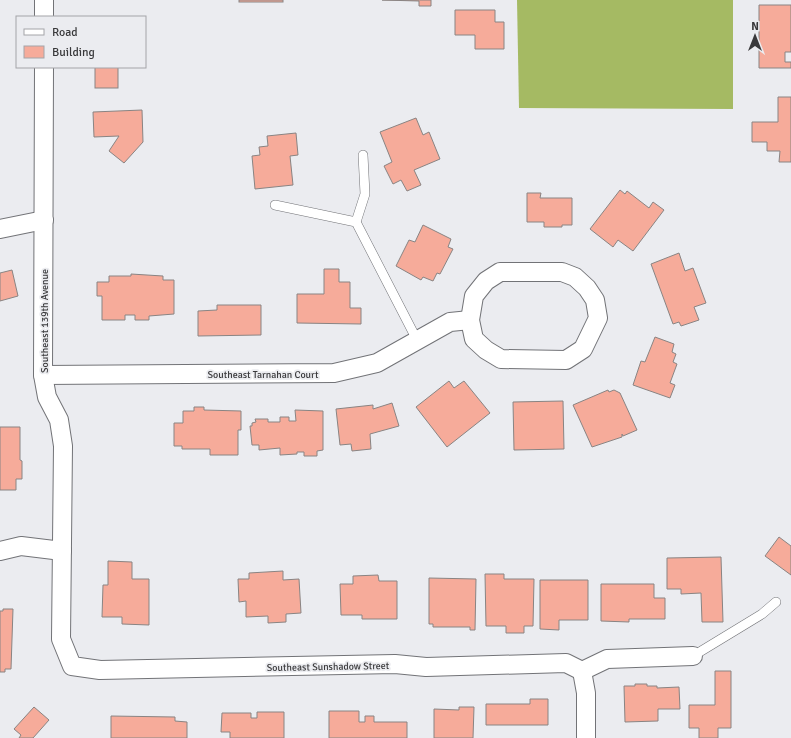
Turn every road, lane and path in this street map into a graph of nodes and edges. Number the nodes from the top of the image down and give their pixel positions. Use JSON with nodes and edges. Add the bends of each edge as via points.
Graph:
{"nodes":[{"id":1,"x":44,"y":0,"type":"edge"},
{"id":2,"x":44,"y":16,"type":"edge"},
{"id":3,"x":44,"y":68,"type":"edge"},
{"id":4,"x":363,"y":155,"type":"dead end"},
{"id":5,"x":275,"y":205,"type":"dead end"},
{"id":6,"x":44,"y":220,"type":"junction"},
{"id":7,"x":356,"y":222,"type":"junction"},
{"id":8,"x":0,"y":229,"type":"edge"},
{"id":9,"x":470,"y":320,"type":"junction"},
{"id":10,"x":417,"y":340,"type":"junction"},
{"id":11,"x":43,"y":375,"type":"junction"},
{"id":12,"x":0,"y":551,"type":"edge"},
{"id":13,"x":62,"y":551,"type":"junction"},
{"id":14,"x":776,"y":602,"type":"dead end"},
{"id":15,"x":693,"y":656,"type":"joint"},
{"id":16,"x":72,"y":666,"type":"joint"},
{"id":17,"x":582,"y":671,"type":"junction"},
{"id":18,"x":586,"y":738,"type":"edge"}],
"edges":[{"from":1,"to":2,"type":"street"},
{"from":3,"to":6,"type":"street","name":"Southeast 139th Avenue"},
{"from":4,"to":7,"type":"lane","via":[[365,194]]},
{"from":5,"to":7,"type":"lane"},
{"from":6,"to":8,"type":"street"},
{"from":6,"to":11,"type":"street","name":"Southeast 139th Avenue"},
{"from":7,"to":10,"type":"lane"},
{"from":9,"to":9,"type":"street","via":[[474,339],[501,359],[566,360],[583,348],[598,318],[595,300],[575,277],[562,272],[500,272],[486,281],[474,296]]},
{"from":9,"to":10,"type":"street","name":"Southeast Tarnahan Court","via":[[450,322]]},
{"from":10,"to":11,"type":"street","name":"Southeast Tarnahan Court","via":[[378,363],[334,373]]},
{"from":11,"to":13,"type":"street","name":"Southeast 139th Avenue","via":[[47,397],[59,420],[63,446]]},
{"from":12,"to":13,"type":"street","via":[[22,546]]},
{"from":13,"to":16,"type":"street","name":"Southeast 139th Avenue","via":[[61,639]]},
{"from":14,"to":15,"type":"lane","via":[[762,614]]},
{"from":15,"to":17,"type":"street","via":[[607,659]]},
{"from":16,"to":17,"type":"street","name":"Southeast Sunshadow Street","via":[[100,670],[395,664],[426,667],[566,664]]},
{"from":17,"to":18,"type":"street","via":[[586,693]]}]}
